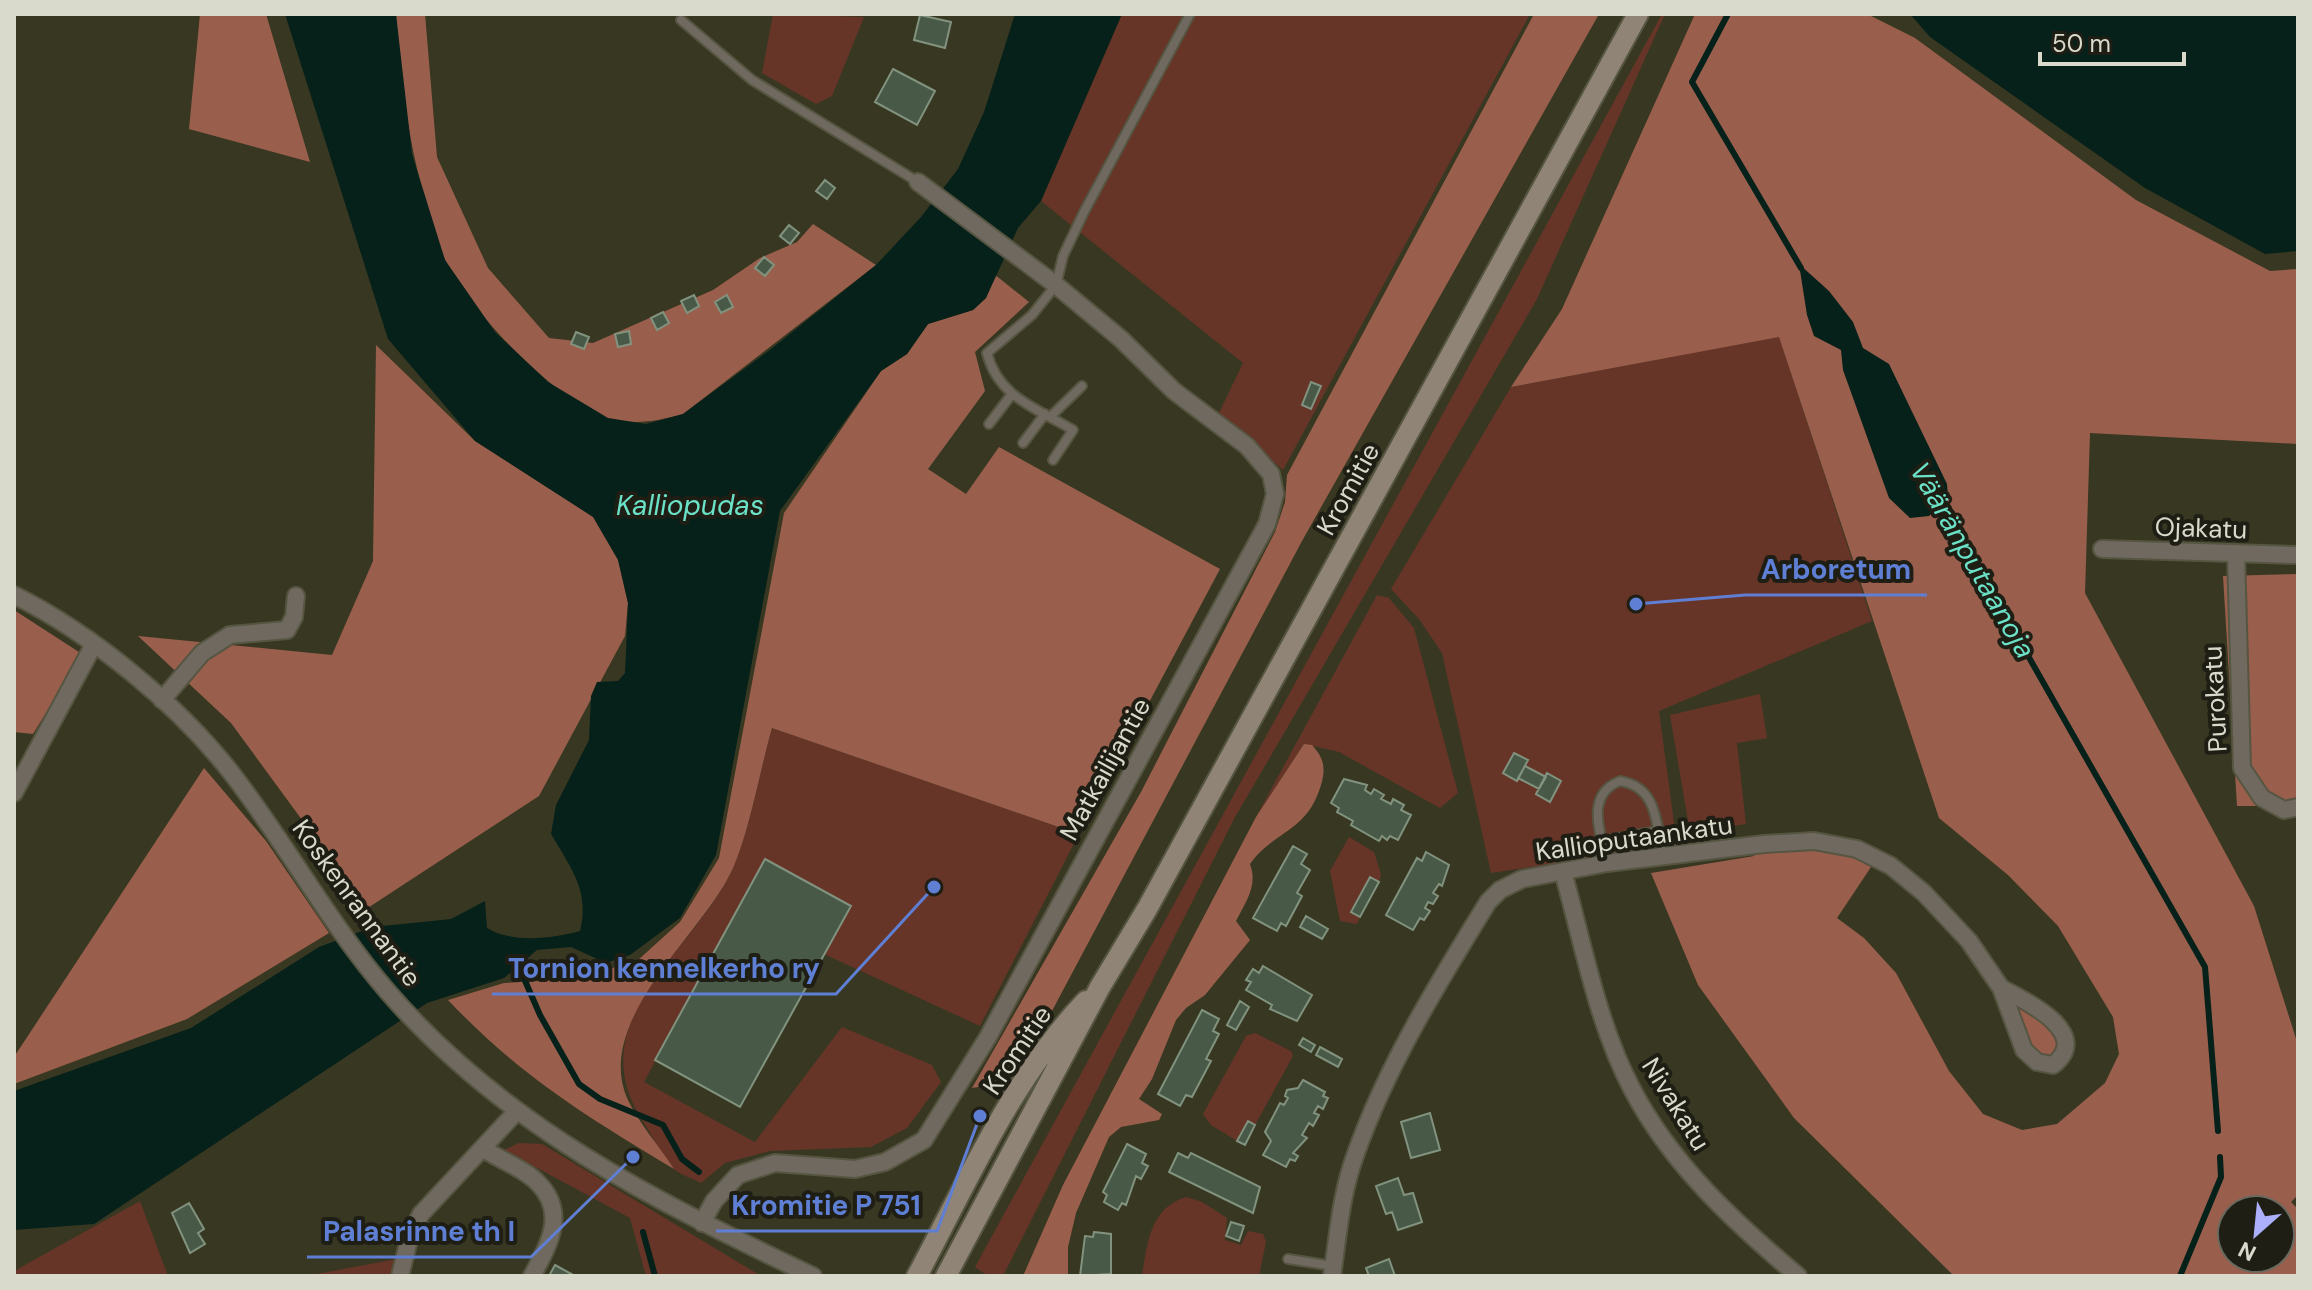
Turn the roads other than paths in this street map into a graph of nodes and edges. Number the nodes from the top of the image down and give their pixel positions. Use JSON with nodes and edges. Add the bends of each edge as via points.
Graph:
{"nodes":[{"id":1,"x":1190,"y":14,"type":"edge"},
{"id":2,"x":1638,"y":14,"type":"edge"},
{"id":3,"x":681,"y":20,"type":"dead end"},
{"id":4,"x":918,"y":182,"type":"joint"},
{"id":5,"x":1056,"y":285,"type":"junction"},
{"id":6,"x":1082,"y":386,"type":"dead end"},
{"id":7,"x":1012,"y":394,"type":"junction"},
{"id":8,"x":1048,"y":415,"type":"junction"},
{"id":9,"x":989,"y":424,"type":"dead end"},
{"id":10,"x":1023,"y":443,"type":"dead end"},
{"id":11,"x":1053,"y":460,"type":"dead end"},
{"id":12,"x":2102,"y":549,"type":"dead end"},
{"id":13,"x":2236,"y":554,"type":"junction"},
{"id":14,"x":2298,"y":555,"type":"edge"},
{"id":15,"x":14,"y":595,"type":"edge"},
{"id":16,"x":296,"y":596,"type":"dead end"},
{"id":17,"x":93,"y":646,"type":"junction"},
{"id":18,"x":162,"y":700,"type":"junction"},
{"id":19,"x":14,"y":793,"type":"edge"},
{"id":20,"x":2298,"y":807,"type":"edge"},
{"id":21,"x":1658,"y":831,"type":"junction"},
{"id":22,"x":1602,"y":841,"type":"junction"},
{"id":23,"x":1663,"y":857,"type":"junction"},
{"id":24,"x":1607,"y":863,"type":"junction"},
{"id":25,"x":1563,"y":872,"type":"junction"},
{"id":26,"x":1100,"y":987,"type":"junction"},
{"id":27,"x":2001,"y":988,"type":"junction"},
{"id":28,"x":517,"y":1111,"type":"junction"},
{"id":29,"x":484,"y":1149,"type":"junction"},
{"id":30,"x":702,"y":1223,"type":"junction"},
{"id":31,"x":1288,"y":1259,"type":"dead end"},
{"id":32,"x":1333,"y":1271,"type":"edge"},
{"id":33,"x":400,"y":1276,"type":"edge"},
{"id":34,"x":532,"y":1276,"type":"edge"},
{"id":35,"x":813,"y":1276,"type":"edge"},
{"id":36,"x":917,"y":1276,"type":"edge"},
{"id":37,"x":946,"y":1276,"type":"edge"},
{"id":38,"x":1798,"y":1276,"type":"edge"}],
"edges":[{"from":1,"to":5,"type":"lane","via":[[1084,212]]},
{"from":2,"to":26,"type":"main road","name":"Kromitie"},
{"from":3,"to":4,"type":"lane","via":[[752,80]]},
{"from":4,"to":5,"type":"street","name":"Matkailijantie"},
{"from":5,"to":7,"type":"lane","via":[[1032,315],[987,353],[992,374]]},
{"from":5,"to":30,"type":"street","name":"Matkailijantie","via":[[1174,391],[1247,446],[1271,474],[1275,494],[1267,524],[988,1037],[924,1140],[885,1162],[855,1169],[775,1163],[738,1175]]},
{"from":6,"to":8,"type":"lane"},
{"from":7,"to":8,"type":"lane"},
{"from":7,"to":9,"type":"lane"},
{"from":8,"to":10,"type":"lane"},
{"from":8,"to":11,"type":"lane","via":[[1073,430]]},
{"from":12,"to":13,"type":"street","name":"Ojakatu"},
{"from":13,"to":14,"type":"street","name":"Ojakatu"},
{"from":13,"to":20,"type":"street","name":"Purokatu","via":[[2242,768],[2262,798],[2284,810]]},
{"from":15,"to":17,"type":"street","name":"Koskenrannantie"},
{"from":16,"to":18,"type":"street","via":[[287,630],[230,635],[202,653]]},
{"from":17,"to":18,"type":"street","name":"Koskenrannantie"},
{"from":17,"to":19,"type":"street"},
{"from":18,"to":28,"type":"street","name":"Koskenrannantie","via":[[231,772],[390,994]]},
{"from":21,"to":22,"type":"lane"},
{"from":21,"to":22,"type":"lane","via":[[1645,790],[1620,781],[1600,795]]},
{"from":21,"to":23,"type":"lane"},
{"from":22,"to":24,"type":"lane"},
{"from":23,"to":24,"type":"street","name":"Kallioputaankatu"},
{"from":23,"to":27,"type":"street","name":"Kallioputaankatu","via":[[1814,841],[1857,849],[1891,866],[1924,893],[1969,941]]},
{"from":24,"to":25,"type":"street","name":"Kallioputaankatu"},
{"from":25,"to":32,"type":"street","name":"Kallioputaankatu","via":[[1522,879],[1500,890],[1475,923],[1394,1065],[1354,1157]]},
{"from":25,"to":38,"type":"street","name":"Nivakatu","via":[[1603,1014],[1631,1088],[1678,1159],[1739,1227]]},
{"from":26,"to":36,"type":"main road","name":"Kromitie","via":[[1060,1028],[1014,1096]]},
{"from":26,"to":37,"type":"main road","name":"Kromitie"},
{"from":27,"to":27,"type":"street","name":"Kallioputaankatu","via":[[2024,1050],[2037,1062],[2053,1065],[2064,1053],[2061,1030],[2049,1015]]},
{"from":28,"to":29,"type":"street"},
{"from":28,"to":30,"type":"street","name":"Koskenrannantie","via":[[567,1148]]},
{"from":29,"to":33,"type":"street","via":[[421,1214]]},
{"from":29,"to":34,"type":"street","via":[[538,1182],[550,1203],[553,1238]]},
{"from":30,"to":35,"type":"street","name":"Koskenrannantie"},
{"from":31,"to":32,"type":"lane"}]}
